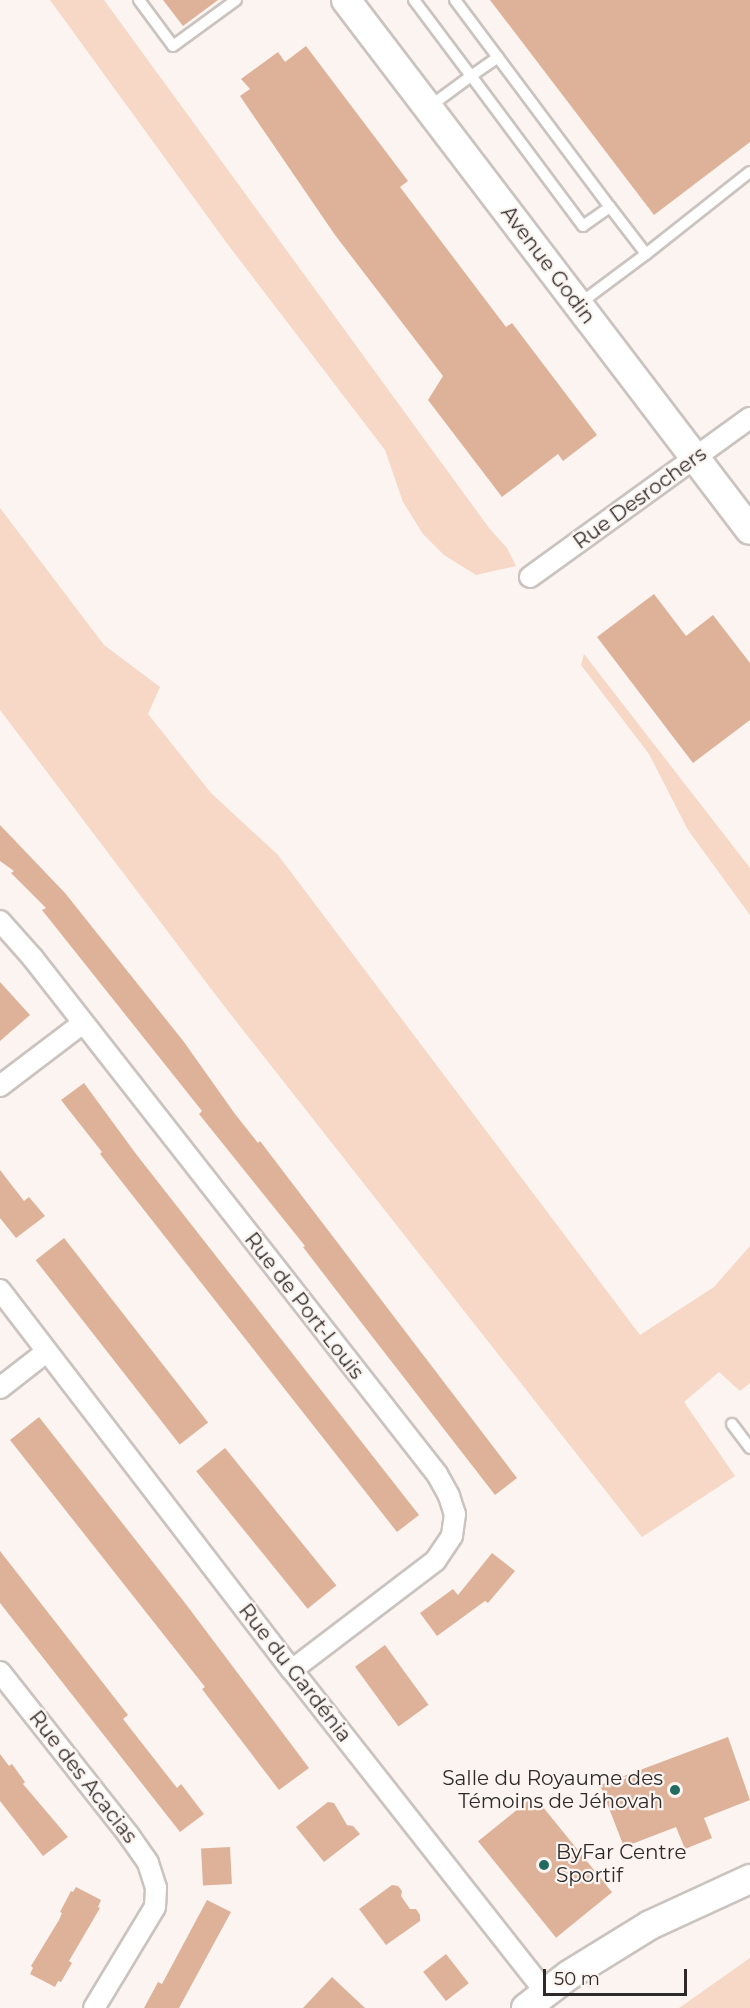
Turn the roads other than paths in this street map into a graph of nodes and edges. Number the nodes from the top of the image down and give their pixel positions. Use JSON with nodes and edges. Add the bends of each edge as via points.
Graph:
{"nodes":[{"id":1,"x":139,"y":0,"type":"edge"},
{"id":2,"x":237,"y":0,"type":"edge"},
{"id":3,"x":346,"y":0,"type":"edge"},
{"id":4,"x":414,"y":0,"type":"edge"},
{"id":5,"x":455,"y":0,"type":"edge"},
{"id":6,"x":498,"y":57,"type":"junction"},
{"id":7,"x":471,"y":76,"type":"junction"},
{"id":8,"x":428,"y":108,"type":"junction"},
{"id":9,"x":750,"y":172,"type":"edge"},
{"id":10,"x":610,"y":207,"type":"junction"},
{"id":11,"x":646,"y":254,"type":"junction"},
{"id":12,"x":578,"y":304,"type":"junction"},
{"id":13,"x":750,"y":418,"type":"edge"},
{"id":14,"x":696,"y":459,"type":"junction"},
{"id":15,"x":750,"y":530,"type":"edge"},
{"id":16,"x":530,"y":577,"type":"dead end"},
{"id":17,"x":0,"y":921,"type":"edge"},
{"id":18,"x":83,"y":1023,"type":"junction"},
{"id":19,"x":0,"y":1086,"type":"edge"},
{"id":20,"x":0,"y":1290,"type":"edge"},
{"id":21,"x":46,"y":1352,"type":"junction"},
{"id":22,"x":0,"y":1388,"type":"edge"},
{"id":23,"x":732,"y":1425,"type":"dead end"},
{"id":24,"x":750,"y":1448,"type":"edge"},
{"id":25,"x":292,"y":1670,"type":"junction"},
{"id":26,"x":0,"y":1672,"type":"edge"},
{"id":27,"x":750,"y":1879,"type":"edge"},
{"id":28,"x":536,"y":2001,"type":"edge"},
{"id":29,"x":94,"y":2008,"type":"edge"}],
"edges":[{"from":1,"to":2,"type":"lane","via":[[173,46]]},
{"from":3,"to":8,"type":"street","name":"Avenue Godin"},
{"from":4,"to":7,"type":"lane"},
{"from":5,"to":6,"type":"lane"},
{"from":6,"to":7,"type":"lane"},
{"from":6,"to":10,"type":"lane"},
{"from":7,"to":8,"type":"lane"},
{"from":7,"to":10,"type":"lane","via":[[583,226]]},
{"from":8,"to":12,"type":"street","name":"Avenue Godin"},
{"from":9,"to":11,"type":"lane"},
{"from":10,"to":11,"type":"lane"},
{"from":11,"to":12,"type":"lane"},
{"from":12,"to":14,"type":"street","name":"Avenue Godin"},
{"from":13,"to":14,"type":"street","name":"Rue Desrochers"},
{"from":14,"to":15,"type":"street","name":"Avenue Godin"},
{"from":14,"to":16,"type":"street","name":"Rue Desrochers"},
{"from":17,"to":18,"type":"street","name":"Rue de Port-Louis"},
{"from":18,"to":19,"type":"street"},
{"from":18,"to":25,"type":"street","name":"Rue de Port-Louis","via":[[437,1474],[455,1514],[452,1536],[435,1561]]},
{"from":20,"to":21,"type":"street","name":"Rue du Gardénia"},
{"from":21,"to":22,"type":"street"},
{"from":21,"to":25,"type":"street","name":"Rue du Gardénia"},
{"from":23,"to":24,"type":"lane"},
{"from":25,"to":28,"type":"street","name":"Rue du Gardénia"},
{"from":26,"to":29,"type":"street","name":"Rue des Acacias","via":[[128,1834],[148,1863],[156,1888],[155,1907]]},
{"from":27,"to":28,"type":"street","via":[[650,1925],[569,1975]]}]}
